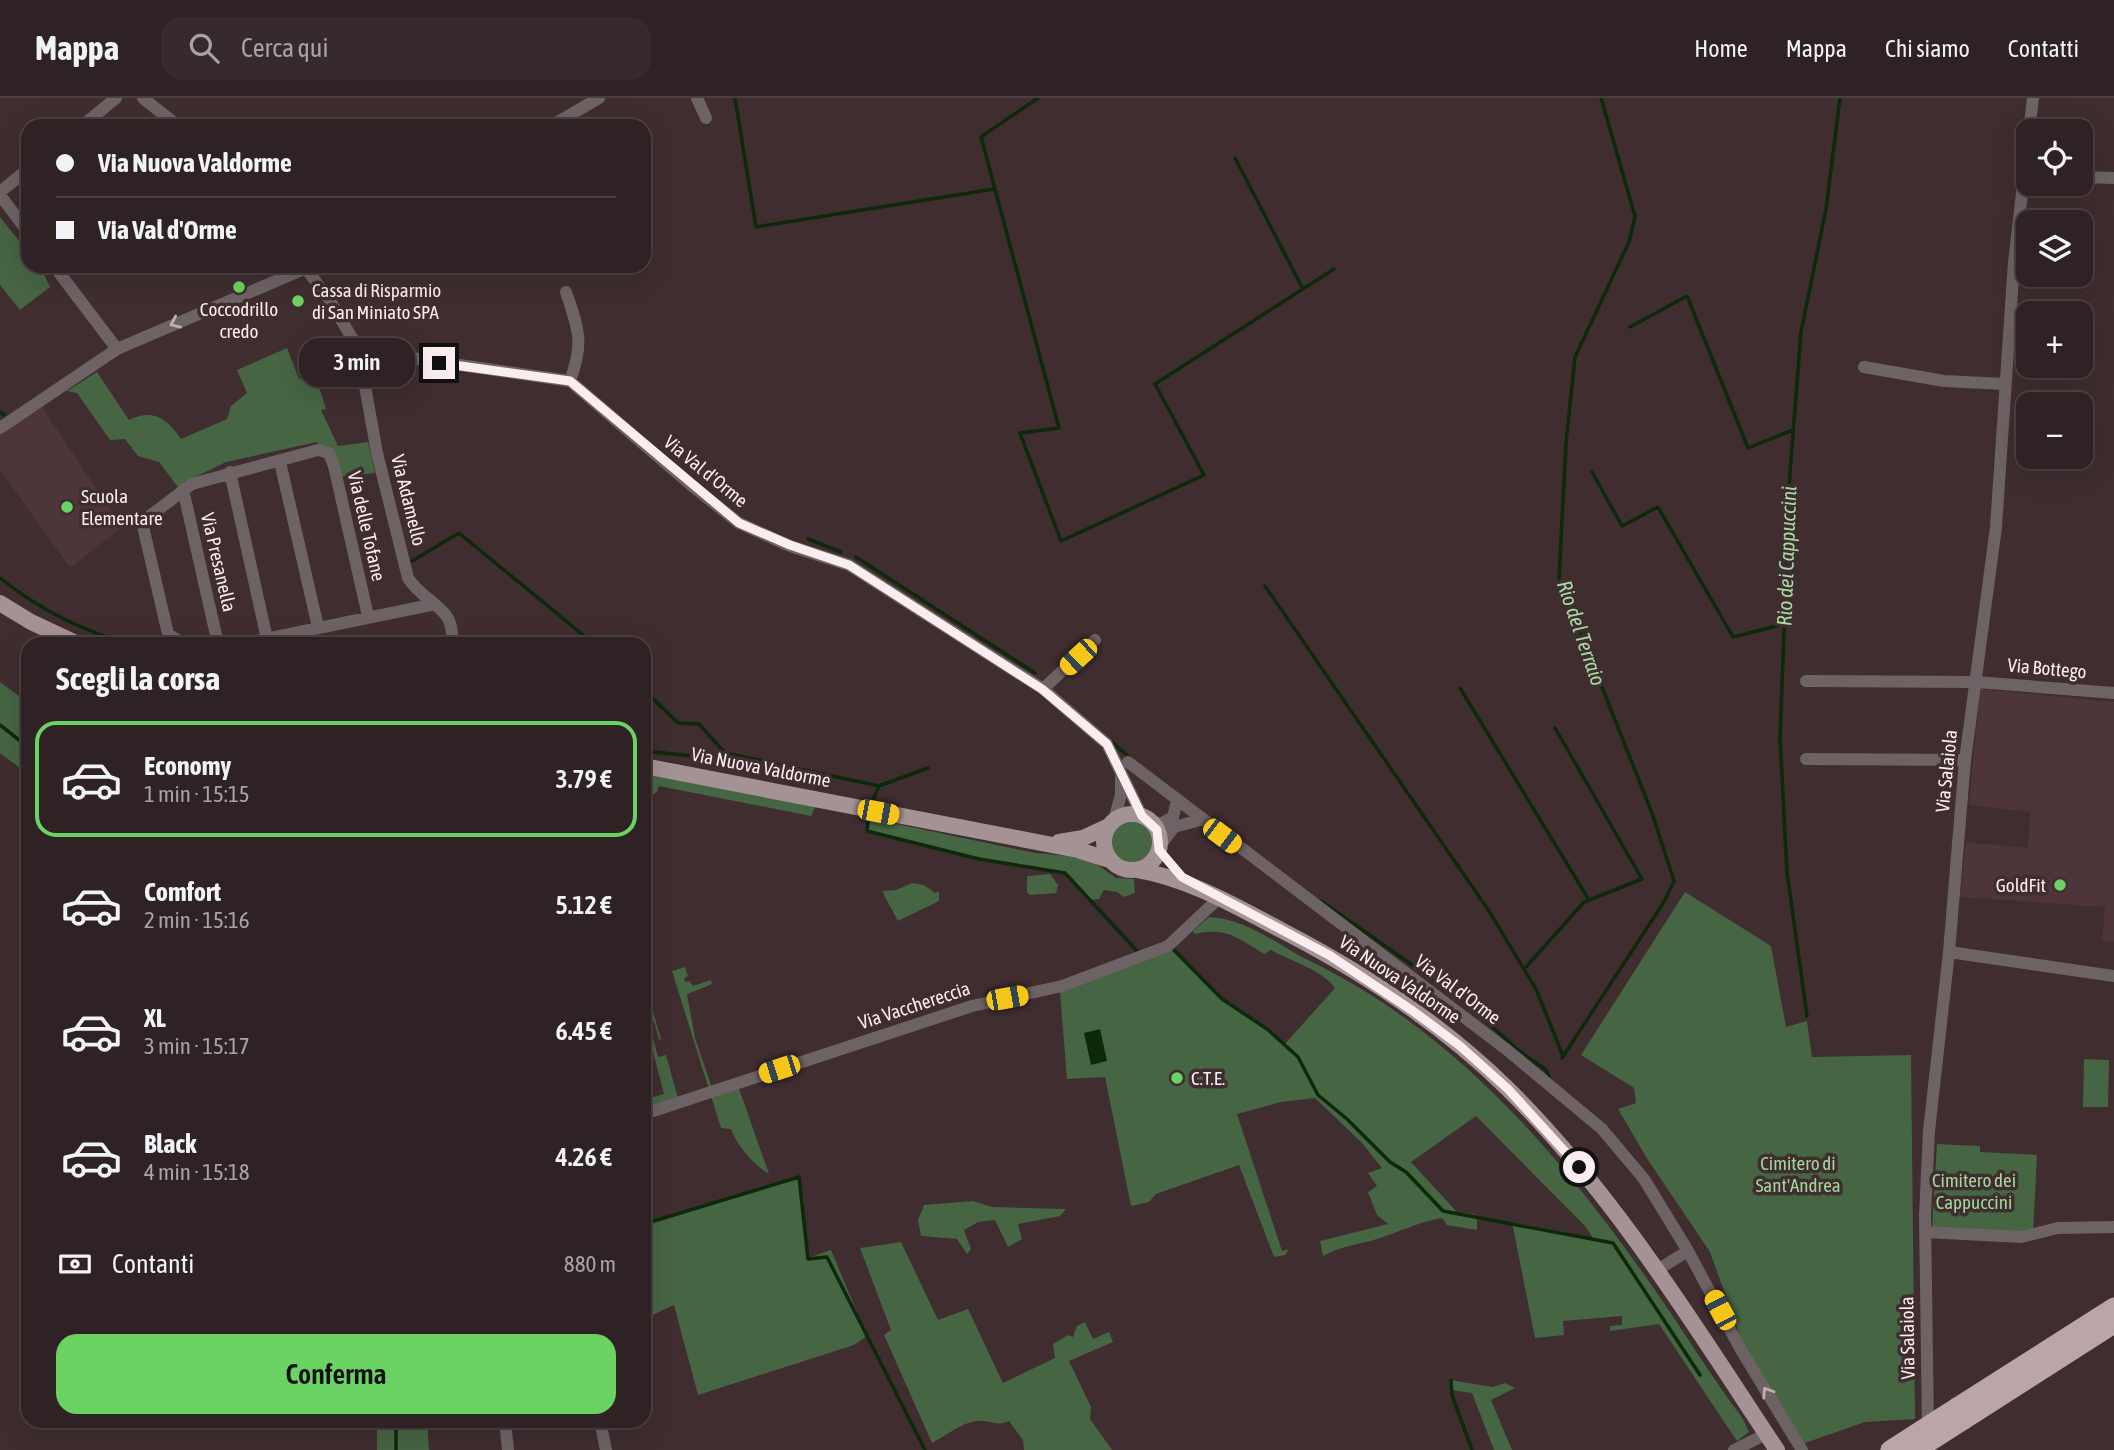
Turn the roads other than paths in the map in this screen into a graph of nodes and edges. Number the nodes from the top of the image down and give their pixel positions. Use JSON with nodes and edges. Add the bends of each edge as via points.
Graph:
{"nodes":[{"id":1,"x":116,"y":98,"type":"edge"},
{"id":2,"x":143,"y":98,"type":"edge"},
{"id":3,"x":163,"y":98,"type":"edge"},
{"id":4,"x":599,"y":98,"type":"edge"},
{"id":5,"x":697,"y":98,"type":"edge"},
{"id":6,"x":2033,"y":98,"type":"edge"},
{"id":7,"x":165,"y":115,"type":"junction"},
{"id":8,"x":706,"y":118,"type":"dead end"},
{"id":9,"x":90,"y":119,"type":"edge"},
{"id":10,"x":170,"y":119,"type":"edge"},
{"id":11,"x":563,"y":119,"type":"edge"},
{"id":12,"x":2031,"y":119,"type":"edge"},
{"id":13,"x":21,"y":175,"type":"edge"},
{"id":14,"x":2093,"y":177,"type":"edge"},
{"id":15,"x":2114,"y":178,"type":"edge"},
{"id":16,"x":0,"y":193,"type":"edge"},
{"id":17,"x":2024,"y":196,"type":"edge"},
{"id":18,"x":21,"y":222,"type":"edge"},
{"id":19,"x":63,"y":273,"type":"edge"},
{"id":20,"x":293,"y":273,"type":"edge"},
{"id":21,"x":311,"y":273,"type":"edge"},
{"id":22,"x":566,"y":292,"type":"dead end"},
{"id":23,"x":359,"y":347,"type":"junction"},
{"id":24,"x":117,"y":349,"type":"junction"},
{"id":25,"x":1864,"y":367,"type":"dead end"},
{"id":26,"x":570,"y":381,"type":"junction"},
{"id":27,"x":2005,"y":384,"type":"junction"},
{"id":28,"x":0,"y":428,"type":"edge"},
{"id":29,"x":280,"y":462,"type":"junction"},
{"id":30,"x":230,"y":472,"type":"junction"},
{"id":31,"x":183,"y":489,"type":"junction"},
{"id":32,"x":0,"y":603,"type":"edge"},
{"id":33,"x":440,"y":607,"type":"junction"},
{"id":34,"x":368,"y":616,"type":"junction"},
{"id":35,"x":318,"y":627,"type":"junction"},
{"id":36,"x":63,"y":637,"type":"edge"},
{"id":37,"x":174,"y":637,"type":"edge"},
{"id":38,"x":216,"y":637,"type":"edge"},
{"id":39,"x":267,"y":637,"type":"edge"},
{"id":40,"x":276,"y":637,"type":"edge"},
{"id":41,"x":452,"y":637,"type":"edge"},
{"id":42,"x":1095,"y":640,"type":"dead end"},
{"id":43,"x":1806,"y":681,"type":"dead end"},
{"id":44,"x":1977,"y":682,"type":"junction"},
{"id":45,"x":1042,"y":689,"type":"junction"},
{"id":46,"x":2114,"y":693,"type":"edge"},
{"id":47,"x":1806,"y":759,"type":"dead end"},
{"id":48,"x":1965,"y":760,"type":"junction"},
{"id":49,"x":1124,"y":765,"type":"junction"},
{"id":50,"x":651,"y":767,"type":"edge"},
{"id":51,"x":1177,"y":801,"type":"junction"},
{"id":52,"x":1147,"y":819,"type":"junction"},
{"id":53,"x":1200,"y":820,"type":"junction"},
{"id":54,"x":1112,"y":824,"type":"junction"},
{"id":55,"x":1034,"y":842,"type":"junction"},
{"id":56,"x":1160,"y":848,"type":"junction"},
{"id":57,"x":1110,"y":860,"type":"junction"},
{"id":58,"x":1138,"y":870,"type":"junction"},
{"id":59,"x":1194,"y":886,"type":"junction"},
{"id":60,"x":1219,"y":898,"type":"junction"},
{"id":61,"x":1949,"y":953,"type":"junction"},
{"id":62,"x":2114,"y":976,"type":"edge"},
{"id":63,"x":651,"y":1112,"type":"edge"},
{"id":64,"x":2114,"y":1227,"type":"edge"},
{"id":65,"x":1925,"y":1233,"type":"junction"},
{"id":66,"x":1688,"y":1251,"type":"junction"},
{"id":67,"x":1657,"y":1270,"type":"junction"},
{"id":68,"x":2114,"y":1307,"type":"edge"},
{"id":69,"x":2114,"y":1324,"type":"edge"},
{"id":70,"x":1961,"y":1413,"type":"junction"},
{"id":71,"x":506,"y":1428,"type":"edge"},
{"id":72,"x":601,"y":1428,"type":"edge"},
{"id":73,"x":1766,"y":1434,"type":"junction"},
{"id":74,"x":508,"y":1450,"type":"edge"},
{"id":75,"x":606,"y":1450,"type":"edge"},
{"id":76,"x":1734,"y":1450,"type":"edge"},
{"id":77,"x":1777,"y":1450,"type":"edge"},
{"id":78,"x":1802,"y":1450,"type":"edge"},
{"id":79,"x":1890,"y":1450,"type":"edge"},
{"id":80,"x":1917,"y":1450,"type":"edge"},
{"id":81,"x":1928,"y":1450,"type":"edge"}],
"edges":[{"from":1,"to":9,"type":"street"},
{"from":2,"to":7,"type":"street"},
{"from":3,"to":7,"type":"street"},
{"from":4,"to":11,"type":"street"},
{"from":5,"to":8,"type":"street"},
{"from":6,"to":12,"type":"street","name":"Via Salaiola"},
{"from":7,"to":10,"type":"street"},
{"from":13,"to":16,"type":"street"},
{"from":14,"to":15,"type":"street"},
{"from":16,"to":18,"type":"street"},
{"from":17,"to":27,"type":"street","name":"Via Salaiola"},
{"from":19,"to":24,"type":"street"},
{"from":20,"to":24,"type":"street","one_way":true},
{"from":21,"to":23,"type":"street"},
{"from":22,"to":26,"type":"street","via":[[581,335]]},
{"from":23,"to":26,"type":"street","via":[[377,355]]},
{"from":23,"to":33,"type":"street","name":"Via Adamello","via":[[377,453],[408,579],[418,594]]},
{"from":24,"to":28,"type":"street"},
{"from":25,"to":27,"type":"street","via":[[1944,381]]},
{"from":26,"to":45,"type":"street","name":"Via Val d'Orme","via":[[739,523],[849,565]]},
{"from":27,"to":44,"type":"street","name":"Via Salaiola","via":[[1996,527]]},
{"from":29,"to":30,"type":"street","name":"Via delle Tofane"},
{"from":29,"to":34,"type":"street","name":"Via delle Tofane","via":[[318,450],[328,453]]},
{"from":29,"to":35,"type":"street"},
{"from":30,"to":31,"type":"street"},
{"from":30,"to":39,"type":"street"},
{"from":31,"to":37,"type":"street","via":[[142,522],[169,634]]},
{"from":31,"to":38,"type":"street","name":"Via Presanella"},
{"from":32,"to":36,"type":"main road"},
{"from":33,"to":34,"type":"street"},
{"from":33,"to":41,"type":"street"},
{"from":34,"to":35,"type":"street"},
{"from":35,"to":40,"type":"street"},
{"from":42,"to":45,"type":"street"},
{"from":43,"to":44,"type":"street","name":"Via Bottego"},
{"from":44,"to":46,"type":"street","name":"Via Bottego"},
{"from":44,"to":48,"type":"street","name":"Via Salaiola"},
{"from":45,"to":49,"type":"street","name":"Via Val d'Orme","via":[[1107,744]]},
{"from":47,"to":48,"type":"street"},
{"from":48,"to":61,"type":"street","name":"Via Salaiola"},
{"from":49,"to":51,"type":"street","name":"Via Val d'Orme"},
{"from":49,"to":52,"type":"street","name":"Via Val d'Orme"},
{"from":49,"to":54,"type":"street"},
{"from":50,"to":55,"type":"main road","name":"Via Nuova Valdorme"},
{"from":51,"to":52,"type":"street","via":[[1173,817],[1162,823]]},
{"from":51,"to":53,"type":"street","name":"Via Val d'Orme"},
{"from":52,"to":54,"type":"main road","name":"Via Nuova Valdorme","via":[[1132,814]]},
{"from":52,"to":56,"type":"main road","name":"Via Nuova Valdorme"},
{"from":53,"to":56,"type":"street","via":[[1174,827]]},
{"from":53,"to":66,"type":"street","name":"Via Val d'Orme","via":[[1506,1049],[1602,1129],[1644,1179]]},
{"from":54,"to":55,"type":"main road","name":"Via Nuova Valdorme","via":[[1067,842]]},
{"from":54,"to":57,"type":"main road","via":[[1104,847]]},
{"from":55,"to":57,"type":"main road","name":"Via Nuova Valdorme"},
{"from":56,"to":58,"type":"main road","via":[[1151,863]]},
{"from":56,"to":59,"type":"main road","name":"Via Nuova Valdorme","via":[[1172,868]]},
{"from":57,"to":58,"type":"main road","name":"Via Nuova Valdorme","via":[[1122,869]]},
{"from":58,"to":59,"type":"main road","name":"Via Nuova Valdorme"},
{"from":59,"to":60,"type":"main road","name":"Via Nuova Valdorme"},
{"from":60,"to":63,"type":"street","name":"Via Vacchereccia","via":[[1168,946],[1097,973],[1056,988],[972,1006]]},
{"from":60,"to":67,"type":"main road","name":"Via Nuova Valdorme","via":[[1329,955],[1460,1046],[1508,1089],[1579,1167]]},
{"from":61,"to":62,"type":"street"},
{"from":61,"to":65,"type":"street","name":"Via Salaiola","via":[[1929,1131]]},
{"from":64,"to":65,"type":"street","via":[[2058,1228],[2021,1237]]},
{"from":65,"to":81,"type":"street","name":"Via Salaiola"},
{"from":66,"to":67,"type":"street"},
{"from":78,"to":66,"type":"street","name":"Via Val d'Orme","one_way":true},
{"from":67,"to":73,"type":"main road","name":"Via Nuova Valdorme"},
{"from":68,"to":70,"type":"highway"},
{"from":69,"to":70,"type":"highway"},
{"from":70,"to":79,"type":"highway","bridge":true},
{"from":70,"to":80,"type":"highway","bridge":true},
{"from":71,"to":74,"type":"street"},
{"from":72,"to":75,"type":"street"},
{"from":73,"to":76,"type":"street"},
{"from":73,"to":77,"type":"main road","name":"Via Nuova Valdorme"}]}
